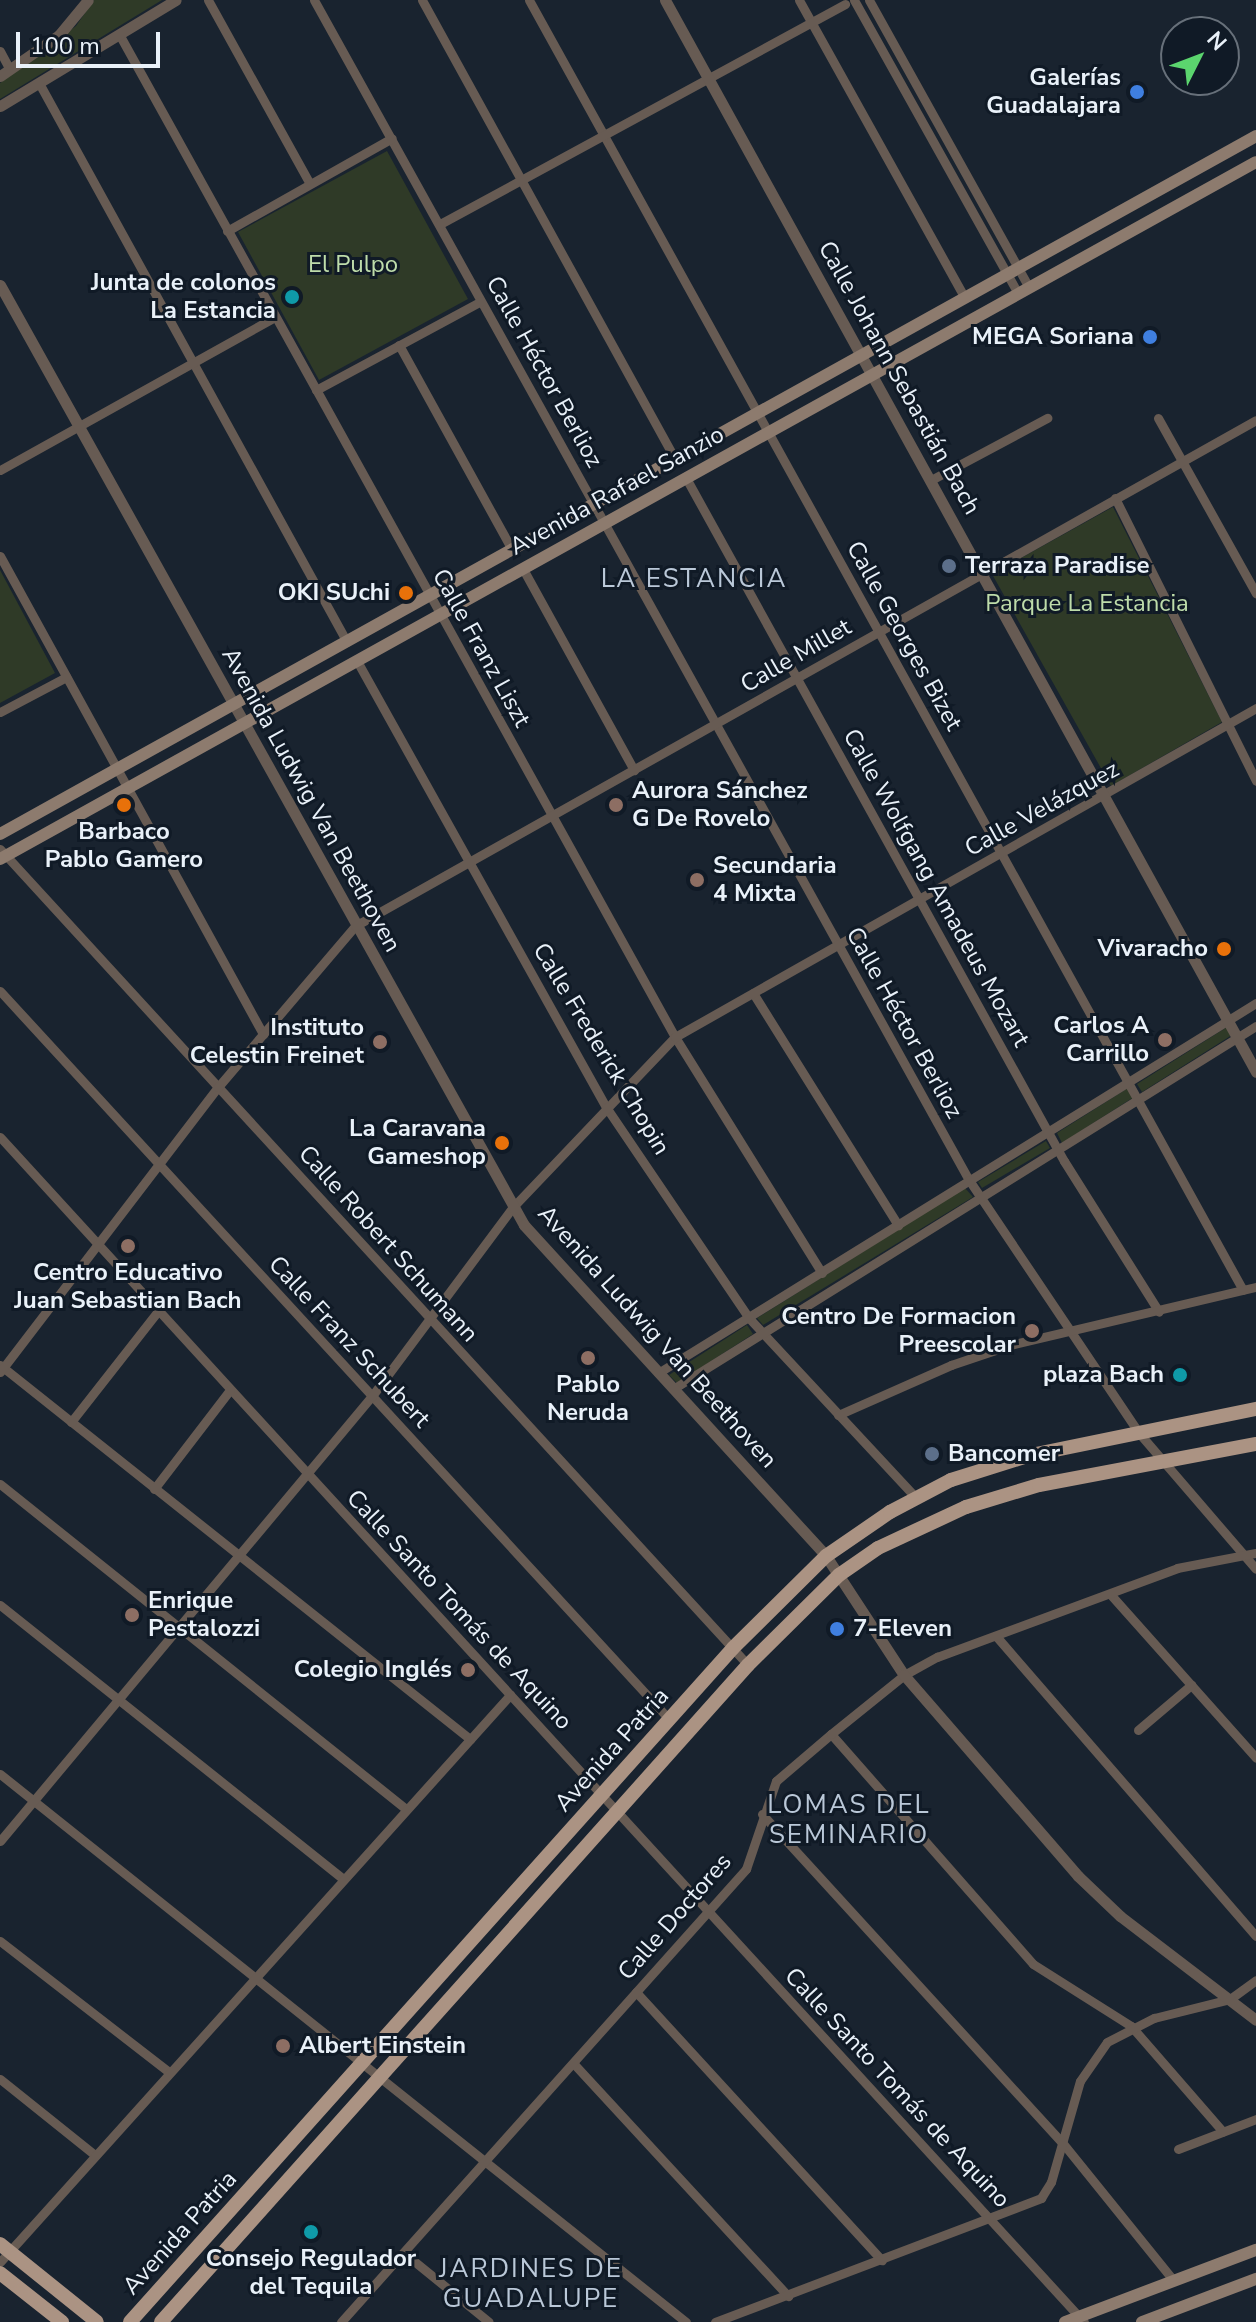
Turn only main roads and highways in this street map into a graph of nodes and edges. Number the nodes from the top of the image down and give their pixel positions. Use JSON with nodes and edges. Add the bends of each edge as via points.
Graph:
{"nodes":[{"id":1,"x":1256,"y":136,"type":"edge"},
{"id":2,"x":1256,"y":162,"type":"edge"},
{"id":3,"x":0,"y":834,"type":"edge"},
{"id":4,"x":2,"y":854,"type":"edge"},
{"id":5,"x":1256,"y":1409,"type":"edge"},
{"id":6,"x":1256,"y":1444,"type":"edge"},
{"id":7,"x":1256,"y":2250,"type":"edge"},
{"id":8,"x":3,"y":2253,"type":"edge"},
{"id":9,"x":0,"y":2273,"type":"edge"},
{"id":10,"x":1256,"y":2279,"type":"edge"},
{"id":11,"x":1081,"y":2319,"type":"edge"},
{"id":12,"x":62,"y":2322,"type":"edge"},
{"id":13,"x":97,"y":2322,"type":"edge"},
{"id":14,"x":130,"y":2322,"type":"edge"},
{"id":15,"x":161,"y":2322,"type":"edge"},
{"id":16,"x":1065,"y":2322,"type":"edge"},
{"id":17,"x":1142,"y":2322,"type":"edge"}],
"edges":[{"from":1,"to":3,"type":"main road","name":"Avenida Rafael Sanzio"},
{"from":2,"to":4,"type":"main road","name":"Avenida Rafael Sanzio"},
{"from":5,"to":14,"type":"main road","name":"Avenida Patria","via":[[1031,1455],[951,1480],[826,1556],[733,1648]]},
{"from":6,"to":15,"type":"main road","name":"Avenida Patria","via":[[1039,1485],[966,1507],[878,1548],[839,1575],[748,1665]]},
{"from":7,"to":11,"type":"main road"},
{"from":8,"to":13,"type":"main road"},
{"from":9,"to":12,"type":"main road"},
{"from":10,"to":17,"type":"main road"},
{"from":11,"to":16,"type":"main road"}]}
